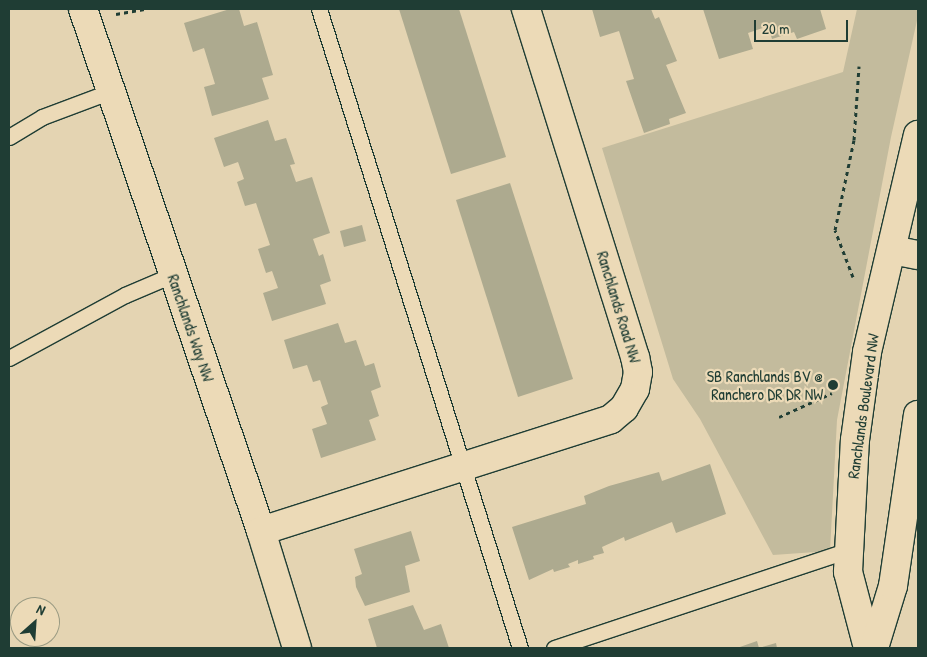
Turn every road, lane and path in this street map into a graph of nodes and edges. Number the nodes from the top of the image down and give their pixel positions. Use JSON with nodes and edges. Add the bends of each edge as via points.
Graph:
{"nodes":[{"id":1,"x":83,"y":9,"type":"edge"},
{"id":2,"x":319,"y":9,"type":"edge"},
{"id":3,"x":526,"y":9,"type":"edge"},
{"id":4,"x":858,"y":66,"type":"dead end"},
{"id":5,"x":111,"y":91,"type":"junction"},
{"id":6,"x":918,"y":136,"type":"edge"},
{"id":7,"x":9,"y":137,"type":"edge"},
{"id":8,"x":892,"y":250,"type":"junction"},
{"id":9,"x":918,"y":255,"type":"edge"},
{"id":10,"x":172,"y":275,"type":"junction"},
{"id":11,"x":855,"y":282,"type":"dead end"},
{"id":12,"x":9,"y":358,"type":"edge"},
{"id":13,"x":837,"y":391,"type":"dead end"},
{"id":14,"x":918,"y":415,"type":"edge"},
{"id":15,"x":779,"y":417,"type":"dead end"},
{"id":16,"x":463,"y":467,"type":"junction"},
{"id":17,"x":912,"y":488,"type":"edge"},
{"id":18,"x":261,"y":531,"type":"junction"},
{"id":19,"x":849,"y":550,"type":"junction"},
{"id":20,"x":297,"y":648,"type":"edge"},
{"id":21,"x":520,"y":648,"type":"edge"},
{"id":22,"x":554,"y":648,"type":"edge"},
{"id":23,"x":868,"y":648,"type":"edge"},
{"id":24,"x":874,"y":648,"type":"edge"}],
"edges":[{"from":1,"to":5,"type":"street","name":"Ranchlands Way NW"},
{"from":2,"to":16,"type":"lane"},
{"from":3,"to":16,"type":"street","name":"Ranchlands Road NW","via":[[638,372],[635,388],[624,408],[612,419]]},
{"from":4,"to":11,"type":"path","via":[[854,140],[835,230]]},
{"from":5,"to":7,"type":"lane","via":[[42,117]]},
{"from":5,"to":10,"type":"street","name":"Ranchlands Way NW"},
{"from":6,"to":8,"type":"street","name":"Ranchlands Boulevard NW"},
{"from":8,"to":9,"type":"street"},
{"from":8,"to":19,"type":"street","name":"Ranchlands Boulevard NW","via":[[866,362],[854,449]]},
{"from":10,"to":12,"type":"lane","via":[[125,295]]},
{"from":10,"to":18,"type":"street","name":"Ranchlands Way NW"},
{"from":13,"to":15,"type":"path"},
{"from":14,"to":17,"type":"street"},
{"from":16,"to":18,"type":"street","name":"Ranchlands Road NW"},
{"from":16,"to":21,"type":"lane"},
{"from":17,"to":24,"type":"street","via":[[893,586]]},
{"from":18,"to":20,"type":"street","name":"Ranchlands Way NW"},
{"from":19,"to":22,"type":"lane"},
{"from":19,"to":23,"type":"street","name":"Ranchlands Boulevard NW","via":[[848,572]]}]}
